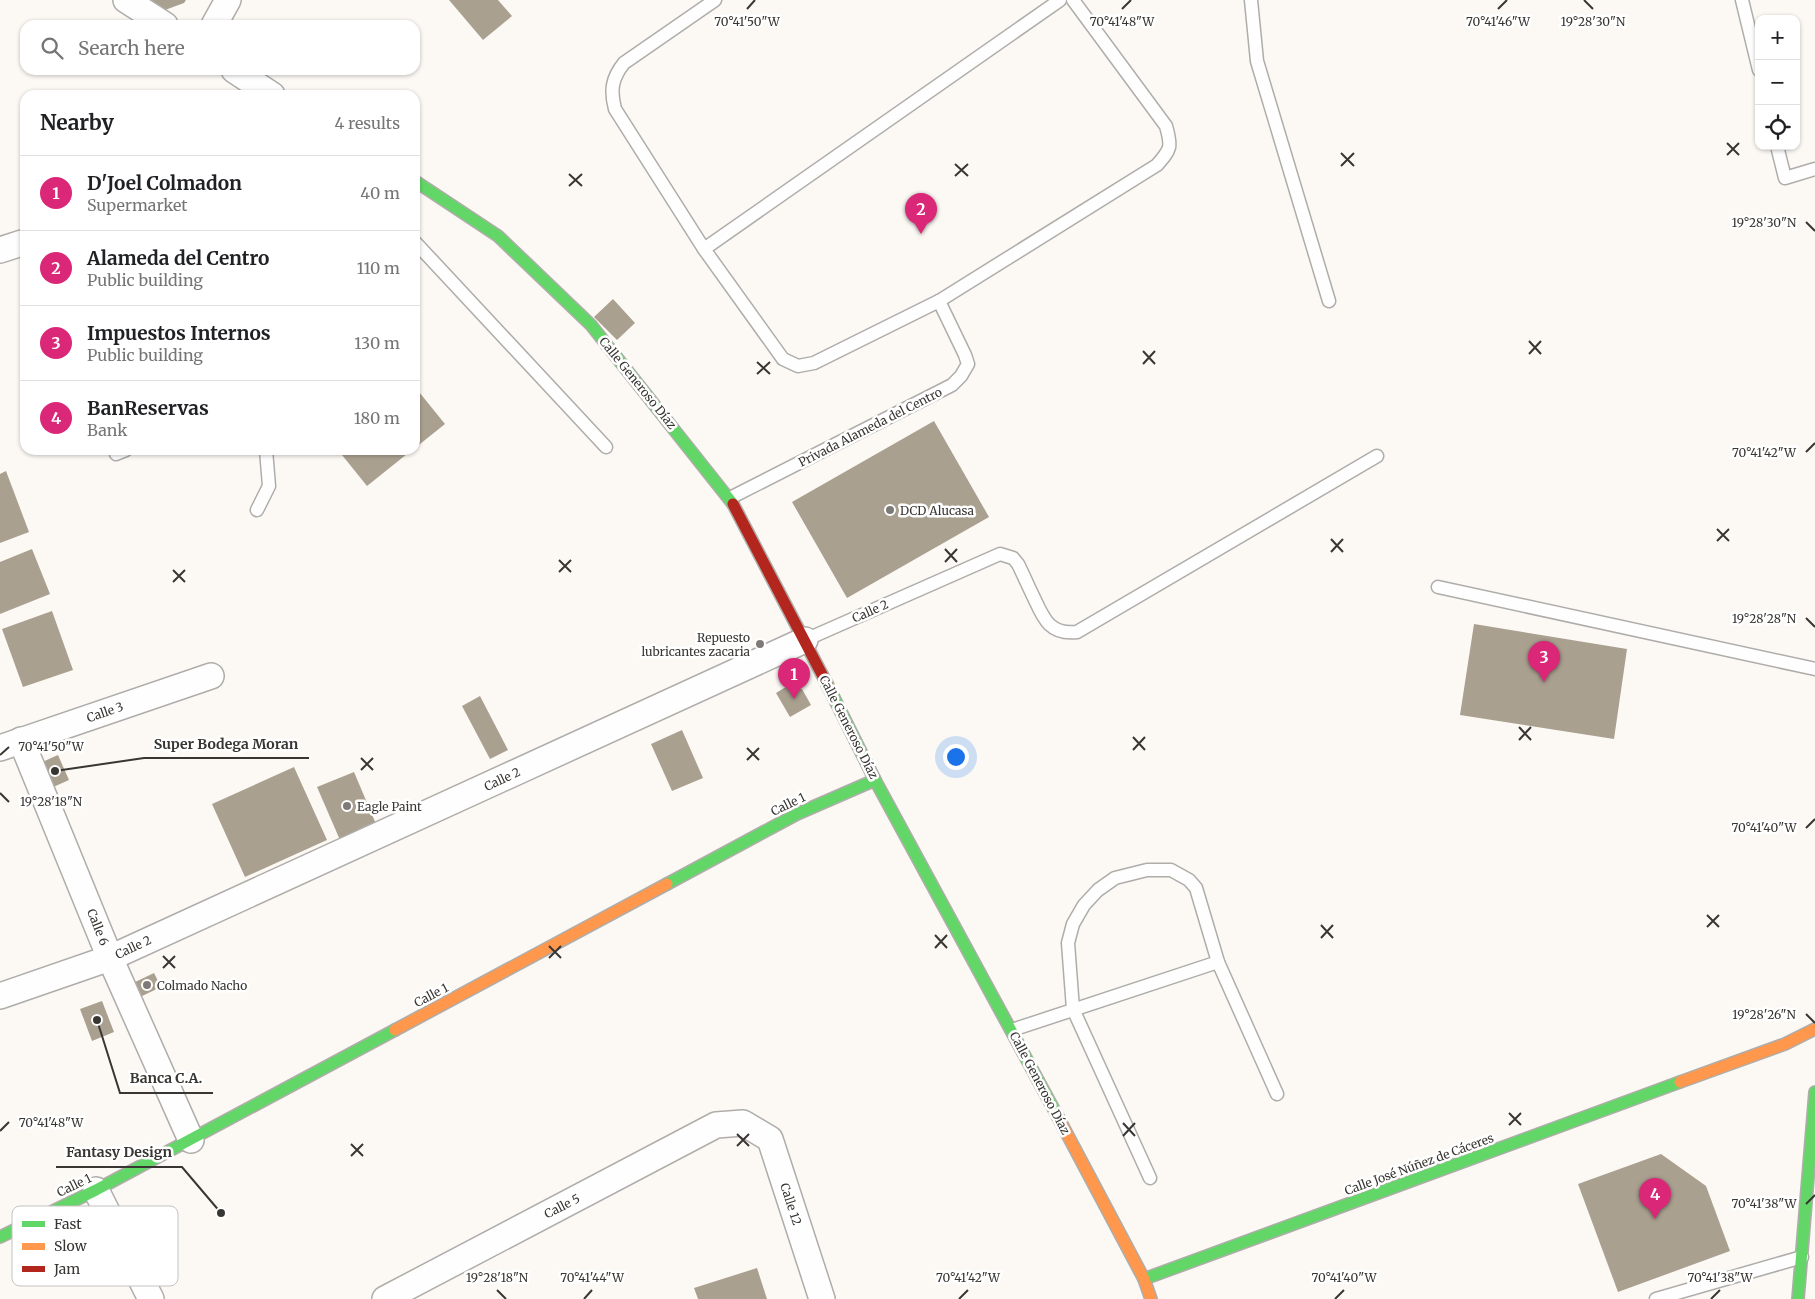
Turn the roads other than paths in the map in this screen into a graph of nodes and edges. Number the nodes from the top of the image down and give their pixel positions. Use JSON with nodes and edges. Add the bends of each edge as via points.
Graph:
{"nodes":[{"id":1,"x":126,"y":0,"type":"edge"},
{"id":2,"x":228,"y":0,"type":"edge"},
{"id":3,"x":714,"y":0,"type":"edge"},
{"id":4,"x":1060,"y":0,"type":"edge"},
{"id":5,"x":1073,"y":0,"type":"edge"},
{"id":6,"x":1251,"y":0,"type":"edge"},
{"id":7,"x":1742,"y":0,"type":"edge"},
{"id":8,"x":157,"y":20,"type":"edge"},
{"id":9,"x":217,"y":20,"type":"edge"},
{"id":10,"x":1757,"y":60,"type":"edge"},
{"id":11,"x":242,"y":75,"type":"edge"},
{"id":12,"x":264,"y":90,"type":"edge"},
{"id":13,"x":1779,"y":150,"type":"edge"},
{"id":14,"x":1815,"y":169,"type":"edge"},
{"id":15,"x":420,"y":189,"type":"edge"},
{"id":16,"x":20,"y":244,"type":"edge"},
{"id":17,"x":420,"y":247,"type":"edge"},
{"id":18,"x":704,"y":249,"type":"junction"},
{"id":19,"x":0,"y":250,"type":"edge"},
{"id":20,"x":940,"y":301,"type":"junction"},
{"id":21,"x":1329,"y":301,"type":"dead end"},
{"id":22,"x":606,"y":447,"type":"dead end"},
{"id":23,"x":266,"y":455,"type":"edge"},
{"id":24,"x":1377,"y":456,"type":"dead end"},
{"id":25,"x":730,"y":498,"type":"junction"},
{"id":26,"x":257,"y":510,"type":"dead end"},
{"id":27,"x":1438,"y":587,"type":"dead end"},
{"id":28,"x":805,"y":640,"type":"junction"},
{"id":29,"x":1815,"y":669,"type":"edge"},
{"id":30,"x":211,"y":676,"type":"dead end"},
{"id":31,"x":10,"y":744,"type":"edge"},
{"id":32,"x":875,"y":780,"type":"junction"},
{"id":33,"x":110,"y":958,"type":"junction"},
{"id":34,"x":1218,"y":962,"type":"junction"},
{"id":35,"x":0,"y":996,"type":"edge"},
{"id":36,"x":1074,"y":1009,"type":"junction"},
{"id":37,"x":1815,"y":1029,"type":"edge"},
{"id":38,"x":1012,"y":1030,"type":"junction"},
{"id":39,"x":1815,"y":1092,"type":"edge"},
{"id":40,"x":1277,"y":1094,"type":"dead end"},
{"id":41,"x":743,"y":1123,"type":"joint"},
{"id":42,"x":191,"y":1140,"type":"junction"},
{"id":43,"x":1150,"y":1178,"type":"dead end"},
{"id":44,"x":96,"y":1190,"type":"junction"},
{"id":45,"x":63,"y":1206,"type":"edge"},
{"id":46,"x":104,"y":1206,"type":"edge"},
{"id":47,"x":12,"y":1231,"type":"edge"},
{"id":48,"x":0,"y":1237,"type":"edge"},
{"id":49,"x":1802,"y":1257,"type":"junction"},
{"id":50,"x":1144,"y":1279,"type":"junction"},
{"id":51,"x":144,"y":1286,"type":"edge"},
{"id":52,"x":150,"y":1299,"type":"edge"},
{"id":53,"x":385,"y":1299,"type":"edge"},
{"id":54,"x":822,"y":1299,"type":"edge"},
{"id":55,"x":1151,"y":1299,"type":"edge"},
{"id":56,"x":1656,"y":1299,"type":"edge"},
{"id":57,"x":1798,"y":1299,"type":"edge"}],
"edges":[{"from":1,"to":8,"type":"street"},
{"from":2,"to":9,"type":"street"},
{"from":3,"to":18,"type":"lane","via":[[624,63],[612,87],[615,109]]},
{"from":4,"to":18,"type":"lane"},
{"from":5,"to":20,"type":"lane","via":[[1166,126],[1171,142],[1166,154],[1157,165]]},
{"from":6,"to":21,"type":"lane","via":[[1257,61]]},
{"from":7,"to":10,"type":"lane"},
{"from":11,"to":12,"type":"street"},
{"from":13,"to":14,"type":"lane","via":[[1785,178]]},
{"from":15,"to":25,"type":"main road","name":"Calle Generoso Díaz","via":[[498,236],[591,325]]},
{"from":16,"to":19,"type":"street"},
{"from":17,"to":22,"type":"lane"},
{"from":18,"to":20,"type":"lane","via":[[783,359],[798,366],[814,363]]},
{"from":20,"to":25,"type":"lane","name":"Privada Alameda del Centro","via":[[968,364],[952,385]]},
{"from":23,"to":26,"type":"lane","via":[[269,486]]},
{"from":24,"to":28,"type":"lane","name":"Calle 2","via":[[1077,632],[1066,633],[1044,619],[1018,564],[1013,558],[1000,554]]},
{"from":25,"to":28,"type":"main road","name":"Calle Generoso Díaz"},
{"from":27,"to":29,"type":"lane"},
{"from":28,"to":32,"type":"main road","name":"Calle Generoso Díaz"},
{"from":28,"to":33,"type":"street","name":"Calle 2"},
{"from":30,"to":31,"type":"street","name":"Calle 3"},
{"from":31,"to":33,"type":"street","name":"Calle 6"},
{"from":32,"to":38,"type":"main road","name":"Calle Generoso Díaz"},
{"from":32,"to":42,"type":"main road","name":"Calle 1","via":[[797,814]]},
{"from":33,"to":35,"type":"street","name":"Calle 2"},
{"from":33,"to":42,"type":"street","name":"Calle 6"},
{"from":34,"to":36,"type":"lane"},
{"from":34,"to":36,"type":"lane","via":[[1196,888],[1189,880],[1171,870],[1146,870],[1115,878],[1084,905],[1073,924],[1068,942]]},
{"from":34,"to":40,"type":"lane"},
{"from":36,"to":38,"type":"lane"},
{"from":36,"to":43,"type":"lane"},
{"from":37,"to":50,"type":"main road","name":"Calle José Núñez de Cáceres","via":[[1785,1044]]},
{"from":38,"to":50,"type":"main road","name":"Calle Generoso Díaz"},
{"from":39,"to":49,"type":"main road"},
{"from":41,"to":53,"type":"street","name":"Calle 5","via":[[716,1125]]},
{"from":41,"to":54,"type":"street","name":"Calle 12","via":[[770,1139]]},
{"from":42,"to":44,"type":"main road","name":"Calle 1"},
{"from":44,"to":45,"type":"main road","name":"Calle 1"},
{"from":44,"to":46,"type":"street"},
{"from":47,"to":48,"type":"main road","name":"Calle 1"},
{"from":49,"to":56,"type":"lane"},
{"from":49,"to":57,"type":"main road"},
{"from":50,"to":55,"type":"main road","name":"Calle Generoso Díaz"},
{"from":51,"to":52,"type":"street"}]}
